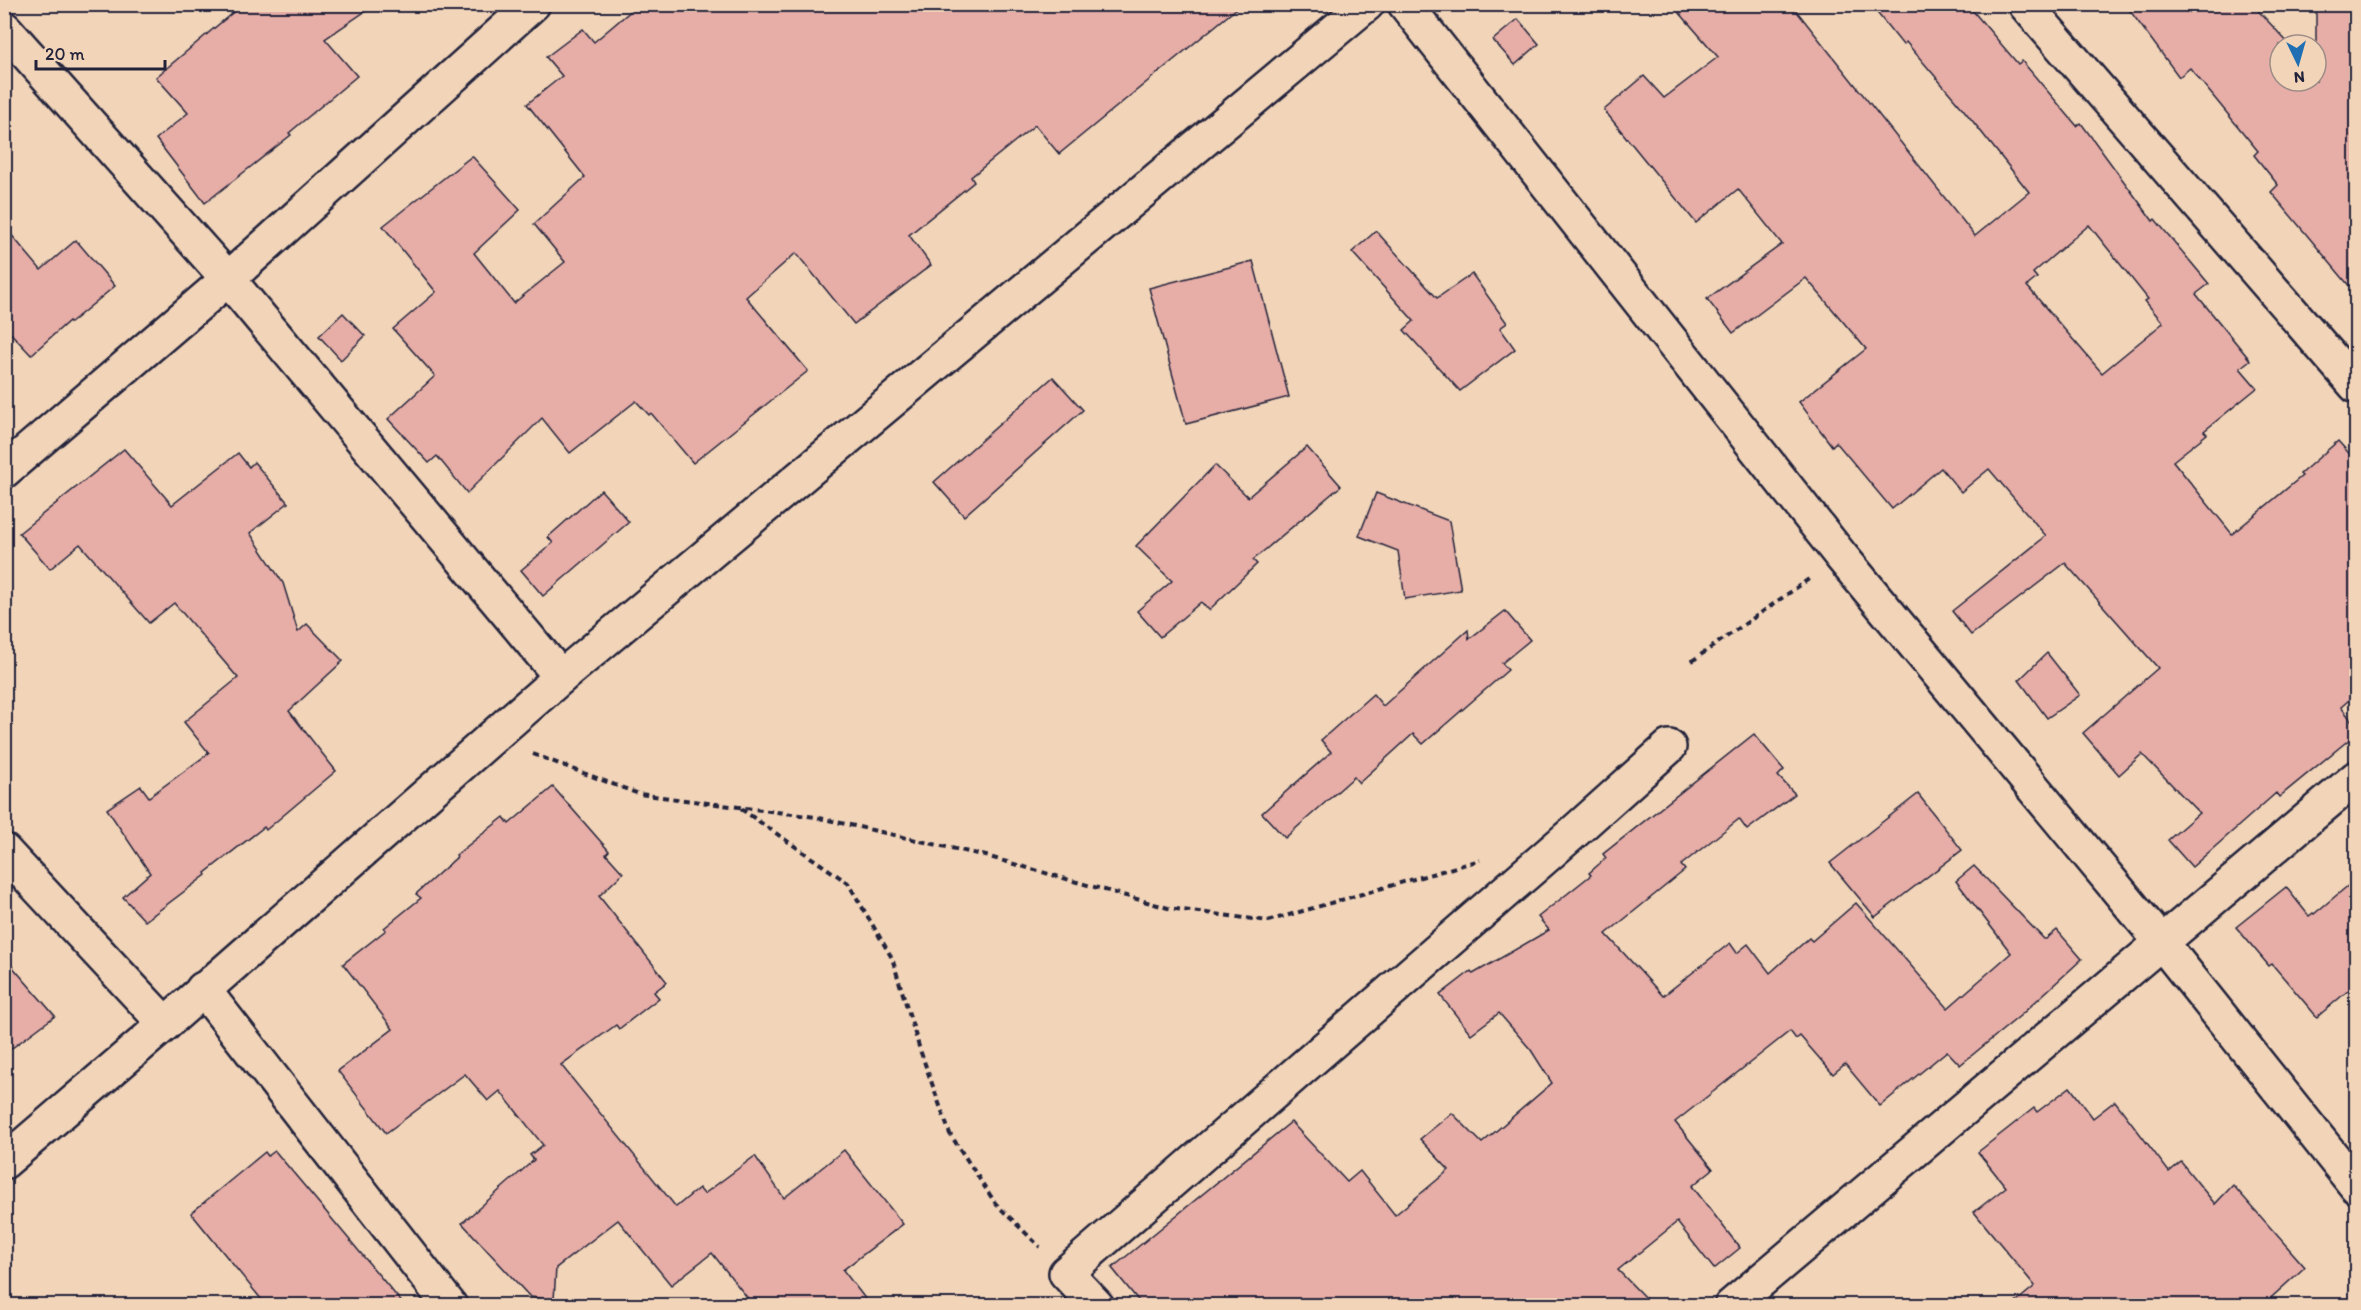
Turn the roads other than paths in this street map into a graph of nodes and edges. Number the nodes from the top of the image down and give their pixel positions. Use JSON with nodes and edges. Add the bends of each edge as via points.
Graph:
{"nodes":[{"id":1,"x":533,"y":4,"type":"edge"},
{"id":2,"x":1367,"y":4,"type":"edge"},
{"id":3,"x":1406,"y":4,"type":"edge"},
{"id":4,"x":2025,"y":4,"type":"edge"},
{"id":5,"x":4,"y":28,"type":"edge"},
{"id":6,"x":228,"y":279,"type":"junction"},
{"id":7,"x":2356,"y":386,"type":"edge"},
{"id":8,"x":4,"y":471,"type":"edge"},
{"id":9,"x":561,"y":677,"type":"junction"},
{"id":10,"x":1669,"y":747,"type":"dead end"},
{"id":11,"x":2356,"y":778,"type":"edge"},
{"id":12,"x":4,"y":850,"type":"edge"},
{"id":13,"x":2162,"y":943,"type":"junction"},
{"id":14,"x":203,"y":990,"type":"junction"},
{"id":15,"x":165,"y":1024,"type":"junction"},
{"id":16,"x":4,"y":1162,"type":"edge"},
{"id":17,"x":2356,"y":1186,"type":"edge"},
{"id":18,"x":450,"y":1305,"type":"edge"},
{"id":19,"x":1096,"y":1305,"type":"edge"},
{"id":20,"x":1731,"y":1305,"type":"edge"}],
"edges":[{"from":1,"to":6,"type":"street"},
{"from":2,"to":9,"type":"street"},
{"from":3,"to":13,"type":"street","via":[[1841,556]]},
{"from":4,"to":7,"type":"street"},
{"from":5,"to":6,"type":"street"},
{"from":6,"to":8,"type":"street"},
{"from":6,"to":9,"type":"street"},
{"from":9,"to":14,"type":"street"},
{"from":10,"to":19,"type":"street","via":[[1066,1273]]},
{"from":11,"to":13,"type":"street"},
{"from":12,"to":15,"type":"street"},
{"from":13,"to":17,"type":"street"},
{"from":13,"to":20,"type":"street"},
{"from":14,"to":15,"type":"street"},
{"from":14,"to":18,"type":"street"},
{"from":15,"to":16,"type":"street"}]}
